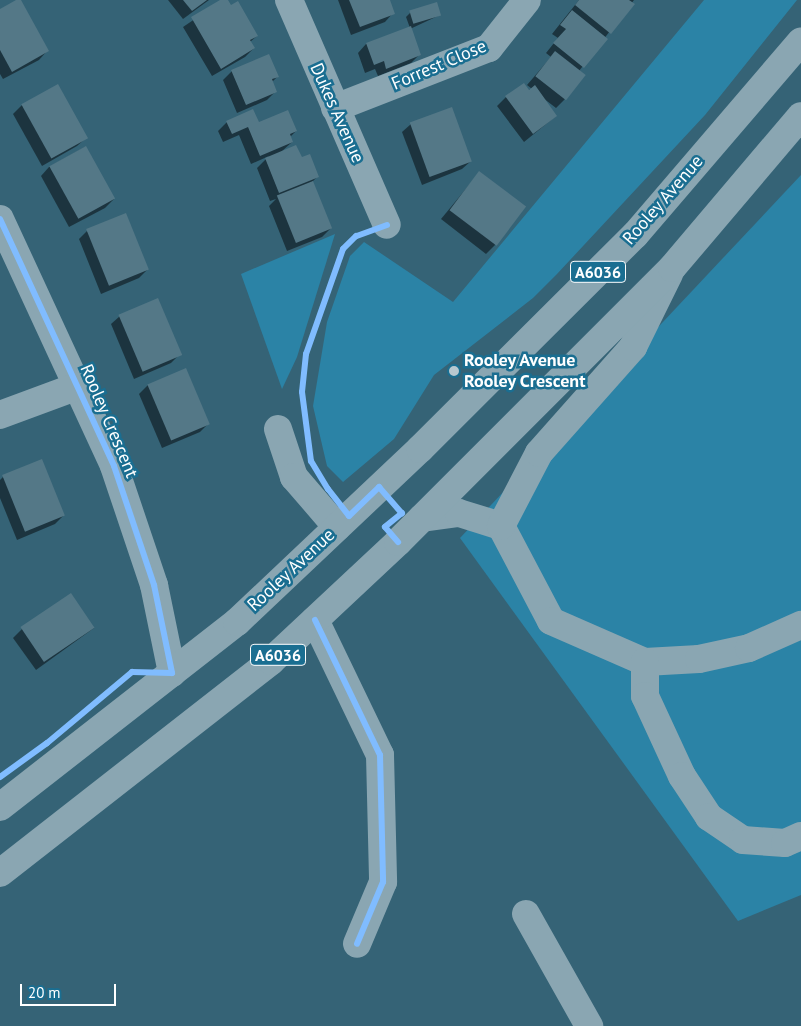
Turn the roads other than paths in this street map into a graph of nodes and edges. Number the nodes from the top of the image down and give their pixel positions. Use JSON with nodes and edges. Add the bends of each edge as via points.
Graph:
{"nodes":[{"id":1,"x":289,"y":0,"type":"edge"},
{"id":2,"x":527,"y":0,"type":"edge"},
{"id":3,"x":801,"y":41,"type":"edge"},
{"id":4,"x":334,"y":108,"type":"junction"},
{"id":5,"x":801,"y":116,"type":"edge"},
{"id":6,"x":0,"y":219,"type":"edge"},
{"id":7,"x":387,"y":225,"type":"dead end"},
{"id":8,"x":672,"y":268,"type":"junction"},
{"id":9,"x":78,"y":386,"type":"junction"},
{"id":10,"x":0,"y":415,"type":"edge"},
{"id":11,"x":278,"y":429,"type":"dead end"},
{"id":12,"x":422,"y":518,"type":"junction"},
{"id":13,"x":501,"y":526,"type":"junction"},
{"id":14,"x":337,"y":527,"type":"junction"},
{"id":15,"x":315,"y":620,"type":"junction"},
{"id":16,"x":801,"y":625,"type":"edge"},
{"id":17,"x":645,"y":662,"type":"junction"},
{"id":18,"x":172,"y":673,"type":"junction"},
{"id":19,"x":0,"y":807,"type":"edge"},
{"id":20,"x":801,"y":836,"type":"edge"},
{"id":21,"x":0,"y":873,"type":"edge"},
{"id":22,"x":526,"y":914,"type":"dead end"},
{"id":23,"x":357,"y":944,"type":"dead end"},
{"id":24,"x":589,"y":1026,"type":"edge"}],
"edges":[{"from":1,"to":4,"type":"main road","name":"Dukes Avenue"},
{"from":2,"to":4,"type":"main road","name":"Forrest Close","via":[[489,48]]},
{"from":3,"to":14,"type":"main road","name":"Rooley Avenue","number":"A6036","via":[[635,235]]},
{"from":4,"to":7,"type":"main road","name":"Dukes Avenue"},
{"from":5,"to":8,"type":"main road","number":"A6036"},
{"from":6,"to":9,"type":"main road","name":"Rooley Crescent"},
{"from":8,"to":12,"type":"main road","number":"A6036"},
{"from":8,"to":13,"type":"main road","via":[[633,347],[539,452]]},
{"from":9,"to":10,"type":"main road"},
{"from":9,"to":18,"type":"main road","name":"Rooley Crescent","via":[[114,466],[154,585]]},
{"from":11,"to":14,"type":"main road","via":[[294,477]]},
{"from":12,"to":13,"type":"main road","via":[[459,513]]},
{"from":12,"to":15,"type":"main road","number":"A6036"},
{"from":13,"to":17,"type":"main road","via":[[551,621]]},
{"from":14,"to":18,"type":"main road","name":"Rooley Avenue","number":"A6036","via":[[237,622]]},
{"from":15,"to":21,"type":"main road","number":"A6036","via":[[271,661]]},
{"from":15,"to":23,"type":"main road","via":[[380,754],[383,882]]},
{"from":16,"to":17,"type":"main road","via":[[749,648],[699,659]]},
{"from":17,"to":20,"type":"main road","via":[[645,696],[682,776],[710,817],[743,840],[785,843]]},
{"from":18,"to":19,"type":"main road","name":"Rooley Avenue","number":"A6036"},
{"from":22,"to":24,"type":"main road"}]}
